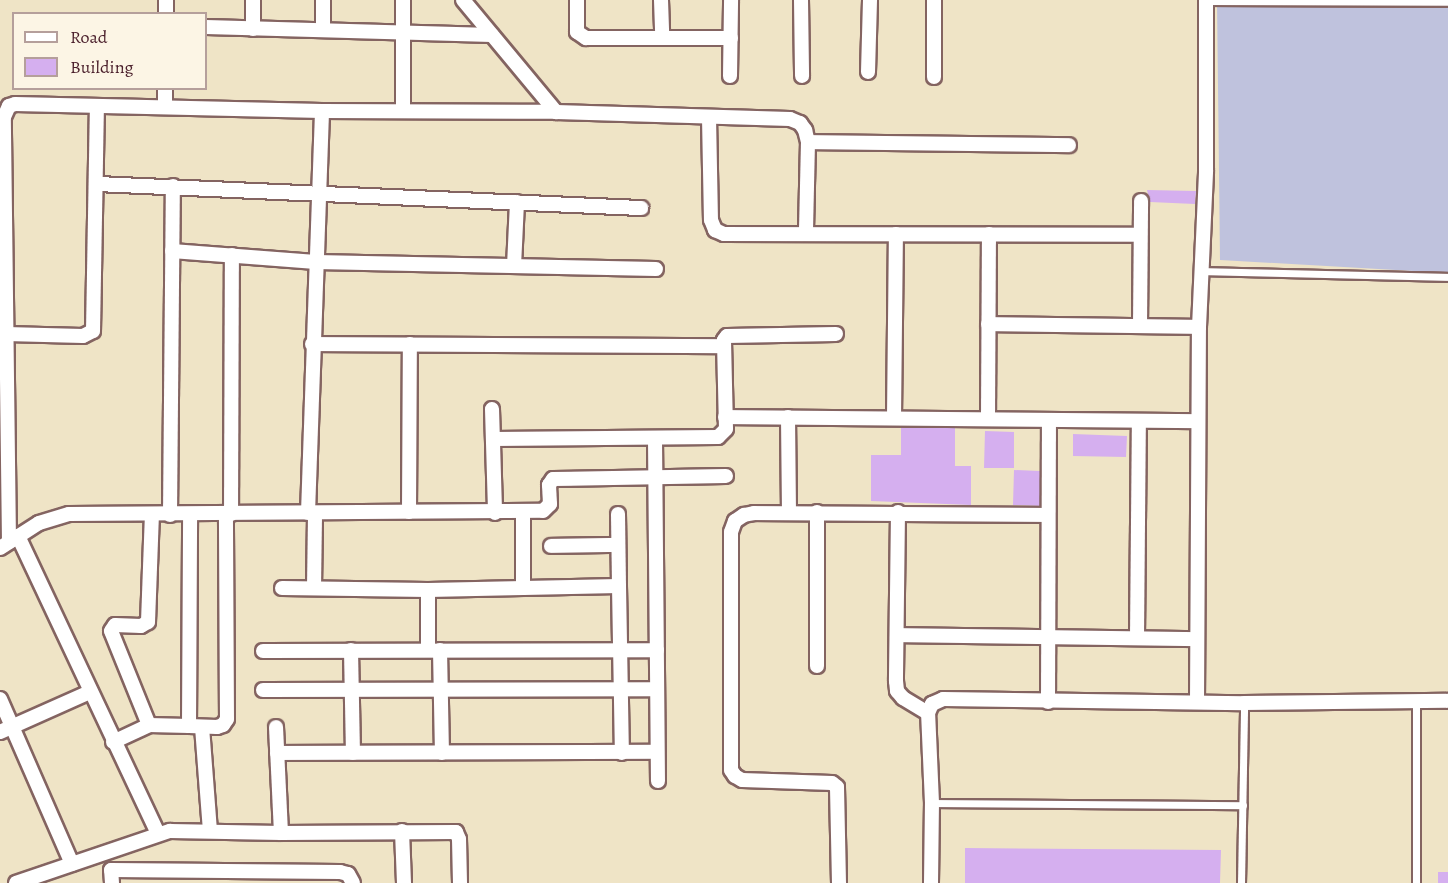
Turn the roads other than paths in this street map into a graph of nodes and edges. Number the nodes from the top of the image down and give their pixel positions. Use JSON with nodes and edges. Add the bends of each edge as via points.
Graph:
{"nodes":[{"id":1,"x":253,"y":0,"type":"edge"},
{"id":2,"x":323,"y":0,"type":"edge"},
{"id":3,"x":403,"y":0,"type":"edge"},
{"id":4,"x":463,"y":0,"type":"edge"},
{"id":5,"x":577,"y":0,"type":"edge"},
{"id":6,"x":660,"y":0,"type":"edge"},
{"id":7,"x":731,"y":0,"type":"edge"},
{"id":8,"x":801,"y":0,"type":"edge"},
{"id":9,"x":870,"y":0,"type":"edge"},
{"id":10,"x":934,"y":0,"type":"edge"},
{"id":11,"x":1206,"y":0,"type":"edge"},
{"id":12,"x":1448,"y":2,"type":"edge"},
{"id":13,"x":207,"y":27,"type":"edge"},
{"id":14,"x":253,"y":28,"type":"junction"},
{"id":15,"x":323,"y":30,"type":"junction"},
{"id":16,"x":403,"y":32,"type":"junction"},
{"id":17,"x":492,"y":35,"type":"junction"},
{"id":18,"x":662,"y":37,"type":"junction"},
{"id":19,"x":731,"y":38,"type":"junction"},
{"id":20,"x":868,"y":72,"type":"dead end"},
{"id":21,"x":730,"y":76,"type":"dead end"},
{"id":22,"x":802,"y":76,"type":"dead end"},
{"id":23,"x":933,"y":76,"type":"dead end"},
{"id":24,"x":165,"y":90,"type":"edge"},
{"id":25,"x":98,"y":106,"type":"junction"},
{"id":26,"x":165,"y":106,"type":"junction"},
{"id":27,"x":322,"y":111,"type":"junction"},
{"id":28,"x":403,"y":111,"type":"junction"},
{"id":29,"x":556,"y":112,"type":"junction"},
{"id":30,"x":709,"y":117,"type":"junction"},
{"id":31,"x":808,"y":142,"type":"junction"},
{"id":32,"x":1069,"y":145,"type":"dead end"},
{"id":33,"x":2,"y":167,"type":"edge"},
{"id":34,"x":97,"y":184,"type":"junction"},
{"id":35,"x":172,"y":186,"type":"junction"},
{"id":36,"x":319,"y":192,"type":"junction"},
{"id":37,"x":1141,"y":201,"type":"dead end"},
{"id":38,"x":517,"y":202,"type":"junction"},
{"id":39,"x":641,"y":208,"type":"dead end"},
{"id":40,"x":806,"y":233,"type":"junction"},
{"id":41,"x":896,"y":234,"type":"junction"},
{"id":42,"x":989,"y":234,"type":"junction"},
{"id":43,"x":1140,"y":235,"type":"junction"},
{"id":44,"x":172,"y":250,"type":"junction"},
{"id":45,"x":232,"y":255,"type":"junction"},
{"id":46,"x":315,"y":262,"type":"junction"},
{"id":47,"x":514,"y":266,"type":"junction"},
{"id":48,"x":656,"y":269,"type":"dead end"},
{"id":49,"x":1202,"y":271,"type":"junction"},
{"id":50,"x":1448,"y":277,"type":"edge"},
{"id":51,"x":988,"y":324,"type":"junction"},
{"id":52,"x":1140,"y":325,"type":"junction"},
{"id":53,"x":1199,"y":327,"type":"junction"},
{"id":54,"x":6,"y":334,"type":"junction"},
{"id":55,"x":836,"y":334,"type":"dead end"},
{"id":56,"x":312,"y":344,"type":"junction"},
{"id":57,"x":410,"y":344,"type":"junction"},
{"id":58,"x":724,"y":346,"type":"junction"},
{"id":59,"x":492,"y":409,"type":"dead end"},
{"id":60,"x":725,"y":417,"type":"junction"},
{"id":61,"x":788,"y":417,"type":"junction"},
{"id":62,"x":894,"y":418,"type":"junction"},
{"id":63,"x":988,"y":418,"type":"junction"},
{"id":64,"x":1049,"y":420,"type":"junction"},
{"id":65,"x":1198,"y":421,"type":"junction"},
{"id":66,"x":1139,"y":422,"type":"junction"},
{"id":67,"x":493,"y":439,"type":"junction"},
{"id":68,"x":655,"y":439,"type":"junction"},
{"id":69,"x":726,"y":476,"type":"dead end"},
{"id":70,"x":656,"y":477,"type":"junction"},
{"id":71,"x":409,"y":512,"type":"junction"},
{"id":72,"x":523,"y":512,"type":"junction"},
{"id":73,"x":789,"y":512,"type":"junction"},
{"id":74,"x":817,"y":512,"type":"junction"},
{"id":75,"x":898,"y":512,"type":"junction"},
{"id":76,"x":312,"y":513,"type":"junction"},
{"id":77,"x":495,"y":513,"type":"junction"},
{"id":78,"x":229,"y":514,"type":"junction"},
{"id":79,"x":618,"y":514,"type":"dead end"},
{"id":80,"x":152,"y":515,"type":"junction"},
{"id":81,"x":170,"y":515,"type":"junction"},
{"id":82,"x":190,"y":515,"type":"junction"},
{"id":83,"x":1047,"y":515,"type":"junction"},
{"id":84,"x":9,"y":542,"type":"edge"},
{"id":85,"x":618,"y":545,"type":"junction"},
{"id":86,"x":551,"y":546,"type":"dead end"},
{"id":87,"x":619,"y":586,"type":"junction"},
{"id":88,"x":282,"y":588,"type":"dead end"},
{"id":89,"x":314,"y":588,"type":"junction"},
{"id":90,"x":523,"y":588,"type":"junction"},
{"id":91,"x":428,"y":590,"type":"junction"},
{"id":92,"x":897,"y":635,"type":"junction"},
{"id":93,"x":1137,"y":637,"type":"junction"},
{"id":94,"x":1048,"y":638,"type":"junction"},
{"id":95,"x":1196,"y":639,"type":"junction"},
{"id":96,"x":434,"y":650,"type":"junction"},
{"id":97,"x":620,"y":650,"type":"junction"},
{"id":98,"x":657,"y":650,"type":"junction"},
{"id":99,"x":263,"y":651,"type":"dead end"},
{"id":100,"x":351,"y":651,"type":"junction"},
{"id":101,"x":817,"y":666,"type":"dead end"},
{"id":102,"x":621,"y":688,"type":"junction"},
{"id":103,"x":657,"y":689,"type":"junction"},
{"id":104,"x":263,"y":690,"type":"dead end"},
{"id":105,"x":352,"y":691,"type":"junction"},
{"id":106,"x":441,"y":691,"type":"junction"},
{"id":107,"x":90,"y":692,"type":"junction"},
{"id":108,"x":0,"y":699,"type":"edge"},
{"id":109,"x":1416,"y":701,"type":"junction"},
{"id":110,"x":1448,"y":701,"type":"edge"},
{"id":111,"x":1048,"y":702,"type":"junction"},
{"id":112,"x":1197,"y":702,"type":"junction"},
{"id":113,"x":1244,"y":703,"type":"junction"},
{"id":114,"x":928,"y":713,"type":"junction"},
{"id":115,"x":149,"y":725,"type":"junction"},
{"id":116,"x":195,"y":727,"type":"junction"},
{"id":117,"x":276,"y":727,"type":"dead end"},
{"id":118,"x":7,"y":730,"type":"edge"},
{"id":119,"x":113,"y":742,"type":"junction"},
{"id":120,"x":657,"y":752,"type":"junction"},
{"id":121,"x":277,"y":753,"type":"junction"},
{"id":122,"x":354,"y":753,"type":"junction"},
{"id":123,"x":442,"y":753,"type":"junction"},
{"id":124,"x":622,"y":753,"type":"junction"},
{"id":125,"x":657,"y":781,"type":"dead end"},
{"id":126,"x":932,"y":803,"type":"junction"},
{"id":127,"x":1243,"y":805,"type":"junction"},
{"id":128,"x":210,"y":830,"type":"junction"},
{"id":129,"x":402,"y":831,"type":"junction"},
{"id":130,"x":281,"y":833,"type":"junction"},
{"id":131,"x":158,"y":834,"type":"junction"},
{"id":132,"x":72,"y":864,"type":"junction"},
{"id":133,"x":195,"y":877,"type":"edge"},
{"id":134,"x":270,"y":877,"type":"edge"},
{"id":135,"x":16,"y":883,"type":"edge"},
{"id":136,"x":112,"y":883,"type":"edge"},
{"id":137,"x":353,"y":883,"type":"edge"},
{"id":138,"x":404,"y":883,"type":"edge"},
{"id":139,"x":460,"y":883,"type":"edge"},
{"id":140,"x":839,"y":883,"type":"edge"},
{"id":141,"x":931,"y":883,"type":"edge"},
{"id":142,"x":1241,"y":883,"type":"edge"},
{"id":143,"x":1416,"y":883,"type":"edge"}],
"edges":[{"from":1,"to":14,"type":"street"},
{"from":2,"to":15,"type":"street"},
{"from":3,"to":16,"type":"street"},
{"from":4,"to":17,"type":"street"},
{"from":5,"to":18,"type":"street","via":[[580,36]]},
{"from":6,"to":18,"type":"street"},
{"from":7,"to":19,"type":"street"},
{"from":8,"to":22,"type":"street"},
{"from":9,"to":20,"type":"street"},
{"from":10,"to":23,"type":"street"},
{"from":11,"to":12,"type":"lane"},
{"from":11,"to":49,"type":"street"},
{"from":13,"to":14,"type":"street"},
{"from":14,"to":15,"type":"street"},
{"from":15,"to":16,"type":"street"},
{"from":16,"to":17,"type":"street"},
{"from":16,"to":28,"type":"street"},
{"from":17,"to":29,"type":"street"},
{"from":18,"to":19,"type":"street"},
{"from":19,"to":21,"type":"street"},
{"from":24,"to":26,"type":"street"},
{"from":25,"to":26,"type":"street"},
{"from":25,"to":33,"type":"street","via":[[9,106],[4,117]]},
{"from":25,"to":34,"type":"street"},
{"from":26,"to":27,"type":"street"},
{"from":27,"to":28,"type":"street"},
{"from":27,"to":36,"type":"street"},
{"from":28,"to":29,"type":"street"},
{"from":29,"to":30,"type":"street"},
{"from":30,"to":31,"type":"street","via":[[790,119],[806,130]]},
{"from":30,"to":40,"type":"street","via":[[711,220],[716,230],[724,234]]},
{"from":31,"to":32,"type":"street"},
{"from":31,"to":40,"type":"street"},
{"from":33,"to":54,"type":"street"},
{"from":34,"to":35,"type":"street"},
{"from":34,"to":54,"type":"street","via":[[93,331],[83,336]]},
{"from":35,"to":36,"type":"street"},
{"from":35,"to":44,"type":"street"},
{"from":36,"to":38,"type":"street"},
{"from":36,"to":46,"type":"street"},
{"from":37,"to":43,"type":"street"},
{"from":38,"to":39,"type":"street"},
{"from":38,"to":47,"type":"street"},
{"from":40,"to":41,"type":"street"},
{"from":41,"to":42,"type":"street"},
{"from":41,"to":62,"type":"street"},
{"from":42,"to":43,"type":"street"},
{"from":42,"to":51,"type":"street"},
{"from":43,"to":52,"type":"street"},
{"from":44,"to":45,"type":"street"},
{"from":44,"to":81,"type":"street"},
{"from":45,"to":46,"type":"street"},
{"from":45,"to":78,"type":"street"},
{"from":46,"to":47,"type":"street"},
{"from":46,"to":56,"type":"street"},
{"from":47,"to":48,"type":"street"},
{"from":49,"to":50,"type":"lane"},
{"from":49,"to":53,"type":"street"},
{"from":51,"to":52,"type":"street"},
{"from":51,"to":63,"type":"street"},
{"from":52,"to":53,"type":"street"},
{"from":53,"to":65,"type":"street"},
{"from":54,"to":84,"type":"street"},
{"from":55,"to":58,"type":"street","via":[[732,334],[727,336]]},
{"from":56,"to":57,"type":"street"},
{"from":56,"to":76,"type":"street"},
{"from":57,"to":58,"type":"street"},
{"from":57,"to":71,"type":"street"},
{"from":58,"to":60,"type":"street"},
{"from":59,"to":67,"type":"street"},
{"from":60,"to":61,"type":"street"},
{"from":60,"to":68,"type":"street","via":[[726,429],[718,437]]},
{"from":61,"to":62,"type":"street"},
{"from":61,"to":73,"type":"street"},
{"from":62,"to":63,"type":"street"},
{"from":63,"to":64,"type":"street"},
{"from":64,"to":66,"type":"street"},
{"from":64,"to":83,"type":"street"},
{"from":65,"to":66,"type":"street"},
{"from":65,"to":95,"type":"street"},
{"from":66,"to":93,"type":"street"},
{"from":67,"to":68,"type":"street"},
{"from":67,"to":77,"type":"street"},
{"from":68,"to":70,"type":"street"},
{"from":69,"to":70,"type":"street"},
{"from":70,"to":72,"type":"street","via":[[553,479],[547,509]]},
{"from":70,"to":98,"type":"street"},
{"from":71,"to":76,"type":"street"},
{"from":71,"to":77,"type":"street"},
{"from":72,"to":77,"type":"street"},
{"from":72,"to":90,"type":"street"},
{"from":73,"to":74,"type":"street"},
{"from":73,"to":140,"type":"street","via":[[744,515],[735,521],[730,532],[731,770],[742,780],[832,783],[837,787]]},
{"from":74,"to":75,"type":"street"},
{"from":74,"to":101,"type":"street"},
{"from":75,"to":83,"type":"street"},
{"from":75,"to":92,"type":"street"},
{"from":76,"to":78,"type":"street"},
{"from":76,"to":89,"type":"street"},
{"from":78,"to":82,"type":"street"},
{"from":78,"to":116,"type":"street","via":[[227,719],[223,726]]},
{"from":79,"to":85,"type":"street"},
{"from":80,"to":81,"type":"street"},
{"from":80,"to":84,"type":"street","via":[[52,517]]},
{"from":80,"to":115,"type":"street","via":[[148,621],[141,626],[115,626],[111,631]]},
{"from":81,"to":82,"type":"street"},
{"from":82,"to":116,"type":"street"},
{"from":83,"to":94,"type":"street"},
{"from":84,"to":107,"type":"street"},
{"from":85,"to":86,"type":"street"},
{"from":85,"to":87,"type":"street"},
{"from":87,"to":90,"type":"street"},
{"from":87,"to":97,"type":"street"},
{"from":88,"to":89,"type":"street"},
{"from":89,"to":91,"type":"street"},
{"from":90,"to":91,"type":"street"},
{"from":91,"to":96,"type":"street"},
{"from":92,"to":94,"type":"street"},
{"from":92,"to":114,"type":"street","via":[[897,691]]},
{"from":93,"to":94,"type":"street"},
{"from":93,"to":95,"type":"street"},
{"from":94,"to":111,"type":"street"},
{"from":95,"to":112,"type":"street"},
{"from":96,"to":97,"type":"street"},
{"from":96,"to":100,"type":"street"},
{"from":96,"to":106,"type":"street"},
{"from":97,"to":98,"type":"street"},
{"from":97,"to":102,"type":"street"},
{"from":98,"to":103,"type":"street"},
{"from":99,"to":100,"type":"street"},
{"from":100,"to":105,"type":"street"},
{"from":102,"to":103,"type":"street"},
{"from":102,"to":106,"type":"street"},
{"from":102,"to":124,"type":"street"},
{"from":103,"to":120,"type":"street"},
{"from":104,"to":105,"type":"street"},
{"from":105,"to":106,"type":"street"},
{"from":105,"to":122,"type":"street"},
{"from":106,"to":123,"type":"street"},
{"from":107,"to":118,"type":"street"},
{"from":107,"to":119,"type":"street"},
{"from":108,"to":118,"type":"street"},
{"from":109,"to":110,"type":"street"},
{"from":109,"to":113,"type":"street"},
{"from":109,"to":143,"type":"lane"},
{"from":111,"to":112,"type":"street"},
{"from":111,"to":114,"type":"street","via":[[943,699],[932,704]]},
{"from":112,"to":113,"type":"street"},
{"from":113,"to":127,"type":"lane"},
{"from":114,"to":126,"type":"street"},
{"from":115,"to":116,"type":"street"},
{"from":115,"to":119,"type":"street"},
{"from":116,"to":128,"type":"street"},
{"from":117,"to":121,"type":"street"},
{"from":118,"to":132,"type":"street"},
{"from":119,"to":131,"type":"street"},
{"from":120,"to":124,"type":"street"},
{"from":120,"to":125,"type":"street"},
{"from":121,"to":122,"type":"street"},
{"from":121,"to":130,"type":"street"},
{"from":122,"to":123,"type":"street"},
{"from":123,"to":124,"type":"street"},
{"from":126,"to":127,"type":"lane"},
{"from":126,"to":141,"type":"street"},
{"from":127,"to":142,"type":"lane"},
{"from":128,"to":130,"type":"street"},
{"from":128,"to":131,"type":"street"},
{"from":129,"to":130,"type":"street"},
{"from":129,"to":138,"type":"street"},
{"from":129,"to":139,"type":"street","via":[[456,832]]},
{"from":131,"to":132,"type":"street"},
{"from":132,"to":135,"type":"street"},
{"from":133,"to":134,"type":"street"},
{"from":133,"to":136,"type":"street","via":[[111,870]]},
{"from":134,"to":137,"type":"street","via":[[340,872],[348,874]]}]}
